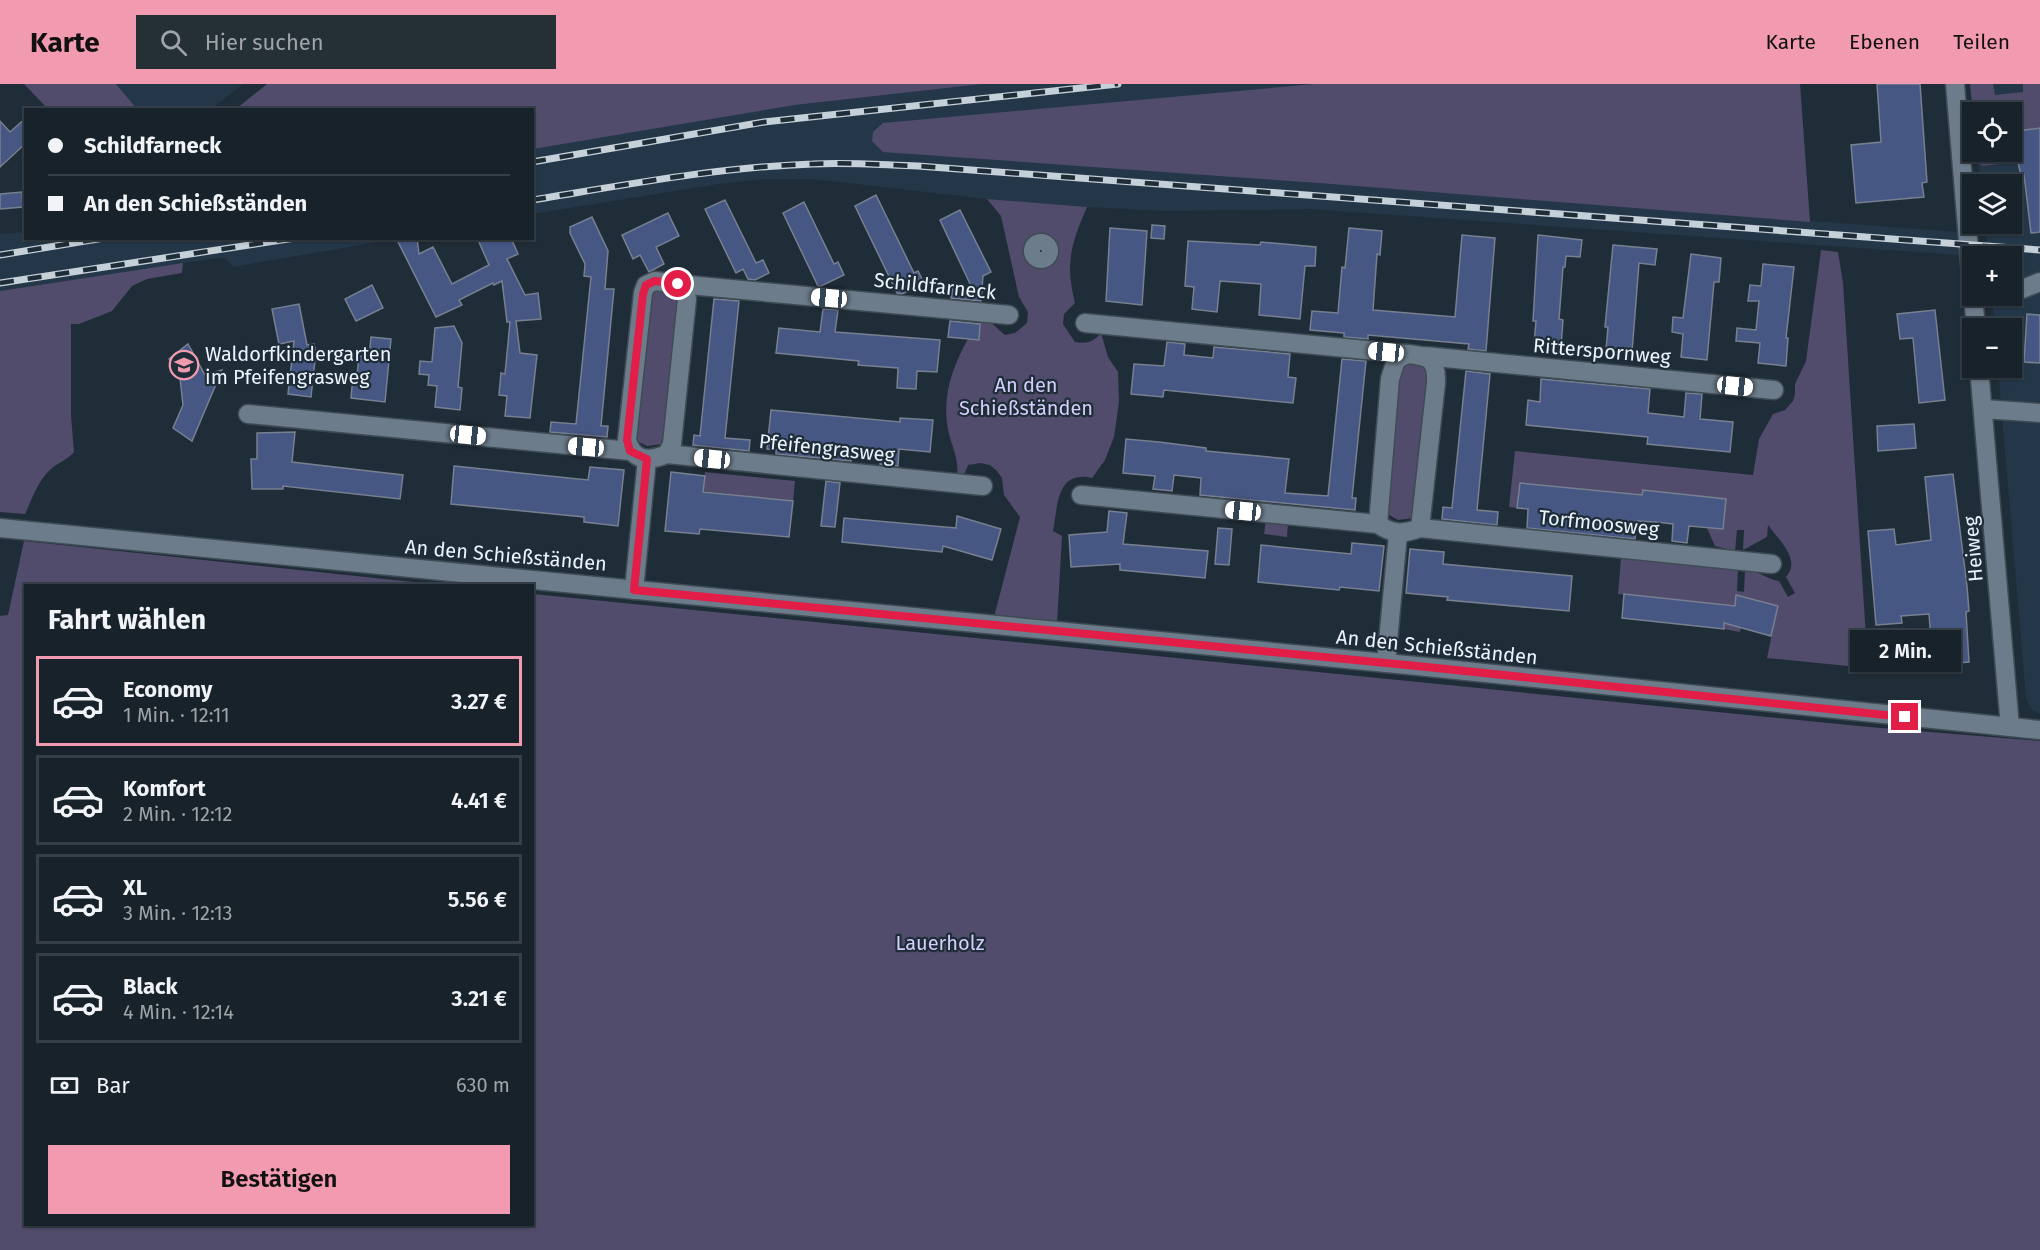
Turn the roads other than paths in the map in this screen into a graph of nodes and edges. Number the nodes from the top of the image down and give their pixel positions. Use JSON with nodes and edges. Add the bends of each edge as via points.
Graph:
{"nodes":[{"id":1,"x":1955,"y":84,"type":"edge"},
{"id":2,"x":1969,"y":246,"type":"edge"},
{"id":3,"x":2040,"y":282,"type":"edge"},
{"id":4,"x":678,"y":284,"type":"junction"},
{"id":5,"x":2022,"y":289,"type":"edge"},
{"id":6,"x":1009,"y":315,"type":"dead end"},
{"id":7,"x":1085,"y":323,"type":"dead end"},
{"id":8,"x":1416,"y":355,"type":"junction"},
{"id":9,"x":1980,"y":378,"type":"edge"},
{"id":10,"x":1774,"y":390,"type":"dead end"},
{"id":11,"x":1983,"y":410,"type":"junction"},
{"id":12,"x":2040,"y":413,"type":"edge"},
{"id":13,"x":248,"y":414,"type":"dead end"},
{"id":14,"x":630,"y":451,"type":"junction"},
{"id":15,"x":667,"y":454,"type":"junction"},
{"id":16,"x":647,"y":459,"type":"junction"},
{"id":17,"x":983,"y":486,"type":"dead end"},
{"id":18,"x":1081,"y":495,"type":"dead end"},
{"id":19,"x":1378,"y":524,"type":"junction"},
{"id":20,"x":0,"y":528,"type":"edge"},
{"id":21,"x":1420,"y":528,"type":"junction"},
{"id":22,"x":1398,"y":534,"type":"junction"},
{"id":23,"x":1772,"y":564,"type":"dead end"},
{"id":24,"x":634,"y":590,"type":"junction"},
{"id":25,"x":1386,"y":663,"type":"junction"},
{"id":26,"x":2010,"y":727,"type":"junction"},
{"id":27,"x":2040,"y":730,"type":"edge"}],
"edges":[{"from":1,"to":2,"type":"street"},
{"from":3,"to":5,"type":"street"},
{"from":4,"to":6,"type":"street","name":"Schildfarneck"},
{"from":4,"to":14,"type":"street","name":"Schildfarneck","via":[[655,281],[646,285],[643,294],[627,440]]},
{"from":4,"to":15,"type":"street","via":[[687,299],[672,444]]},
{"from":7,"to":8,"type":"street","name":"Ritterspornweg"},
{"from":8,"to":10,"type":"street","name":"Ritterspornweg"},
{"from":8,"to":19,"type":"street","via":[[1396,360],[1390,379]]},
{"from":8,"to":21,"type":"street","via":[[1434,366],[1436,383]]},
{"from":9,"to":11,"type":"street","name":"Heiweg"},
{"from":11,"to":12,"type":"street"},
{"from":11,"to":26,"type":"street","name":"Heiweg"},
{"from":13,"to":14,"type":"street"},
{"from":14,"to":16,"type":"street"},
{"from":15,"to":16,"type":"street"},
{"from":15,"to":17,"type":"street","name":"Pfeifengrasweg"},
{"from":16,"to":24,"type":"street"},
{"from":18,"to":19,"type":"street"},
{"from":19,"to":22,"type":"street"},
{"from":20,"to":24,"type":"street","name":"An den Schießständen"},
{"from":21,"to":22,"type":"street"},
{"from":21,"to":23,"type":"street","name":"Torfmoosweg"},
{"from":22,"to":25,"type":"street"},
{"from":24,"to":25,"type":"street","name":"An den Schießständen"},
{"from":25,"to":26,"type":"street","name":"An den Schießständen"},
{"from":26,"to":27,"type":"street","name":"An den Schießständen"}]}
